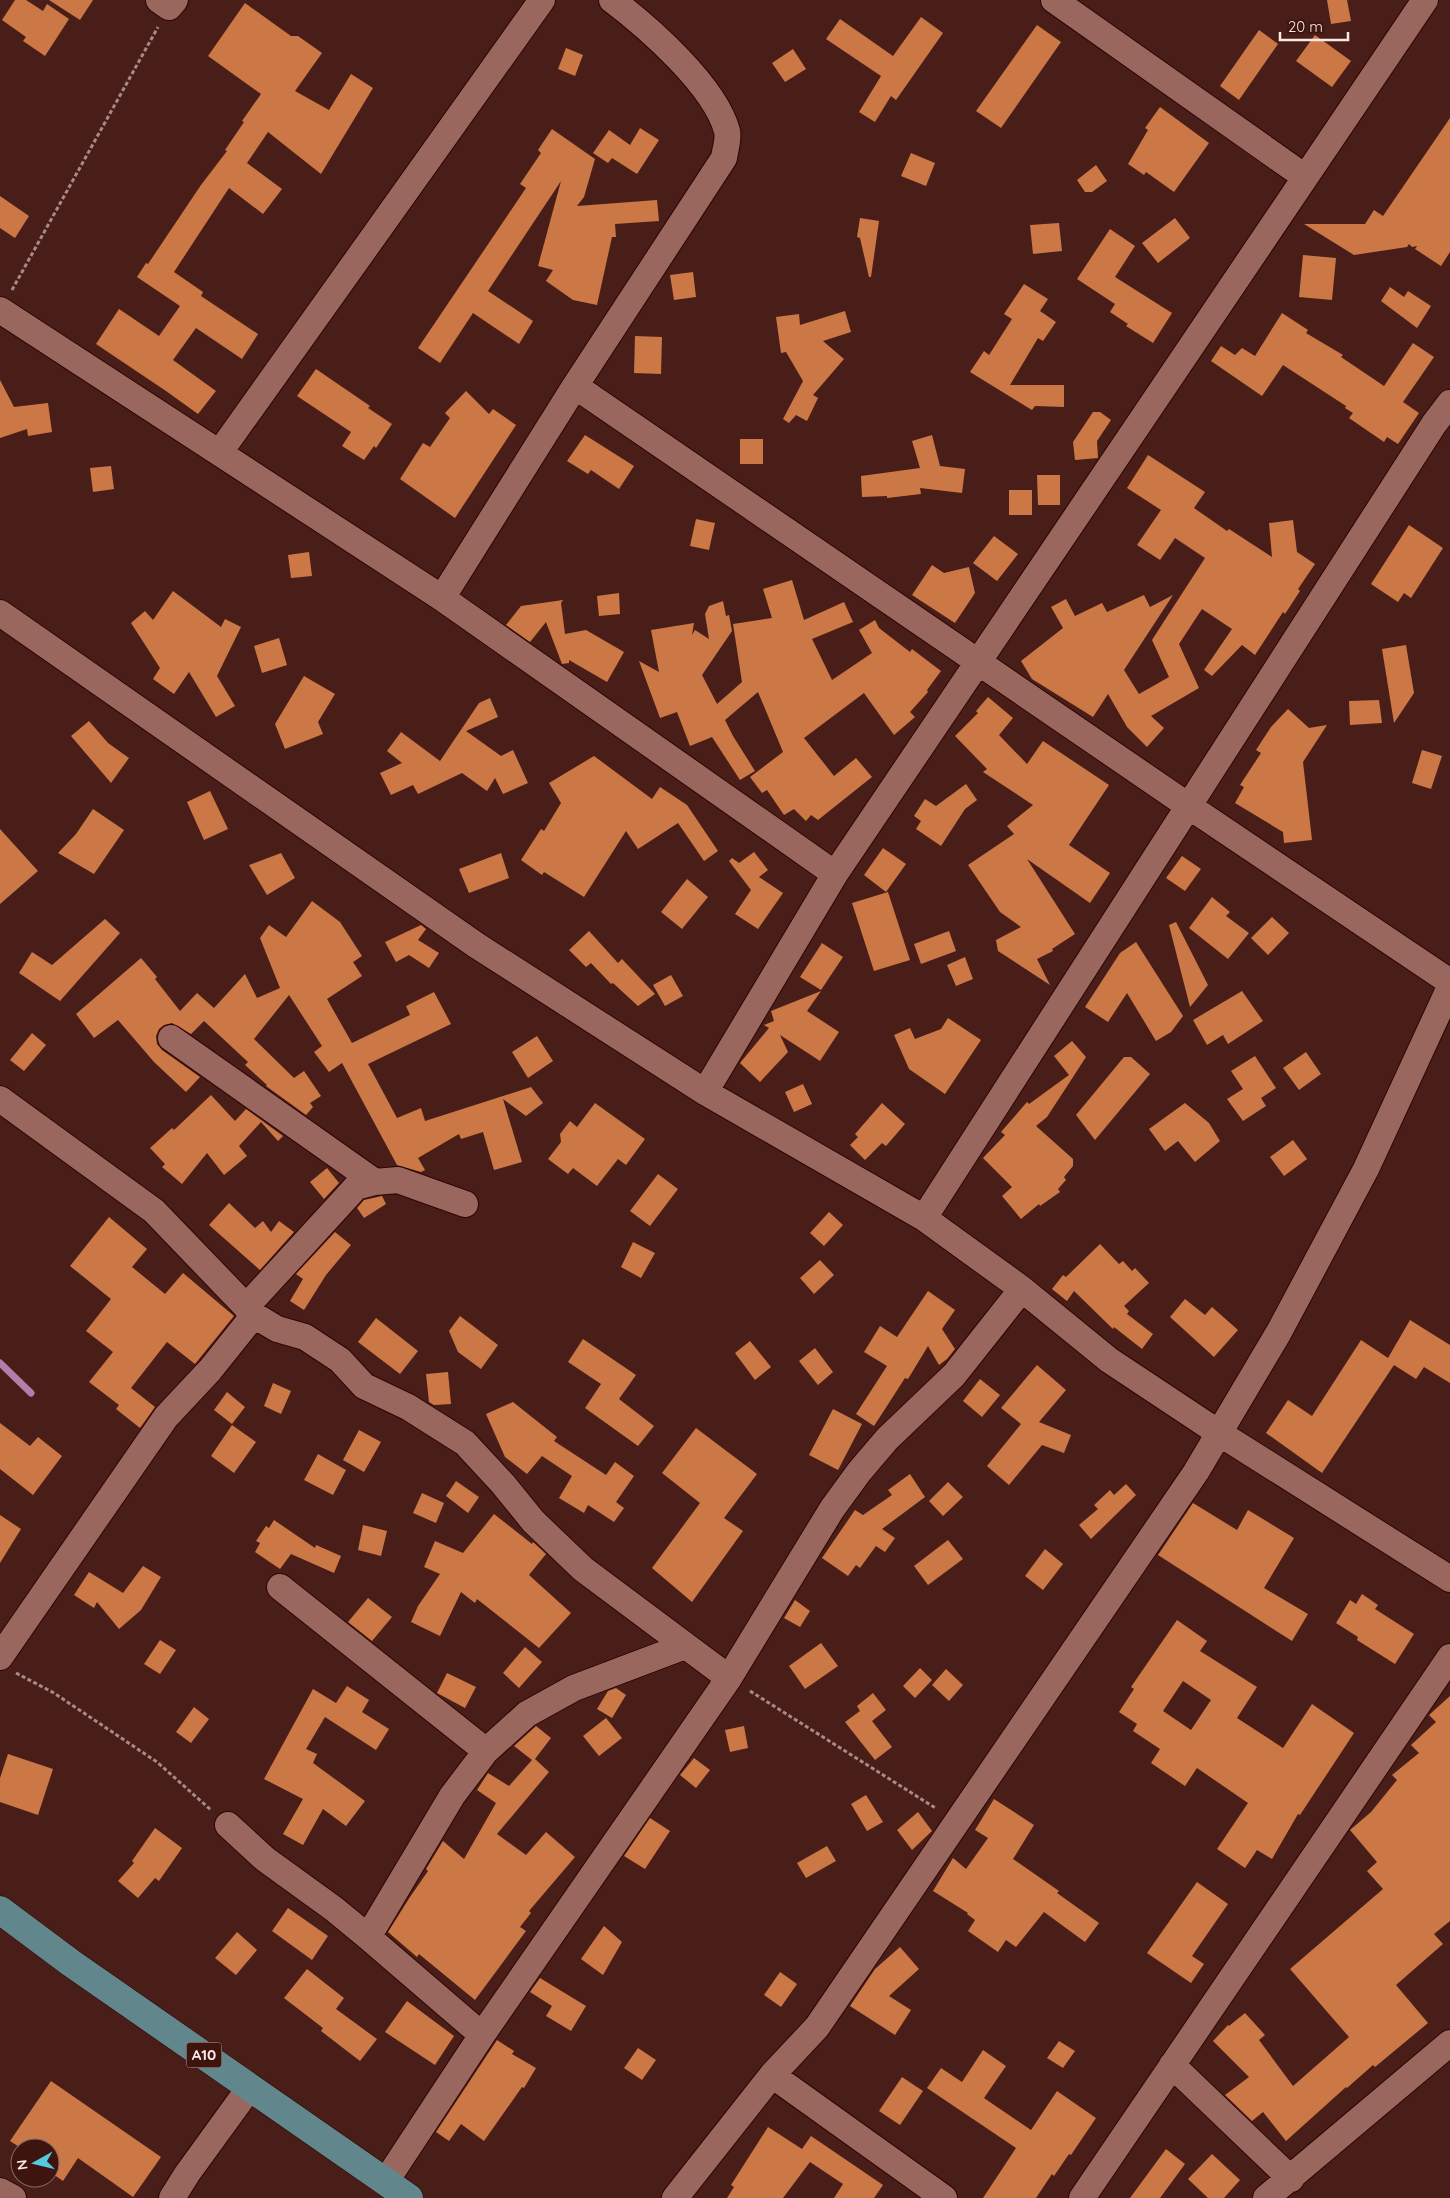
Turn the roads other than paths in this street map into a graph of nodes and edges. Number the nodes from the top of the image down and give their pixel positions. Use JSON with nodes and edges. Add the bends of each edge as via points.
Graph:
{"nodes":[{"id":1,"x":542,"y":0,"type":"edge"},
{"id":2,"x":612,"y":0,"type":"edge"},
{"id":3,"x":1054,"y":0,"type":"edge"},
{"id":4,"x":1424,"y":0,"type":"edge"},
{"id":5,"x":1305,"y":177,"type":"junction"},
{"id":6,"x":0,"y":310,"type":"edge"},
{"id":7,"x":576,"y":386,"type":"junction"},
{"id":8,"x":1450,"y":403,"type":"edge"},
{"id":9,"x":220,"y":452,"type":"junction"},
{"id":10,"x":442,"y":598,"type":"junction"},
{"id":11,"x":0,"y":613,"type":"edge"},
{"id":12,"x":978,"y":662,"type":"junction"},
{"id":13,"x":1190,"y":807,"type":"junction"},
{"id":14,"x":835,"y":874,"type":"junction"},
{"id":15,"x":1450,"y":982,"type":"edge"},
{"id":16,"x":1450,"y":987,"type":"edge"},
{"id":17,"x":171,"y":1038,"type":"dead end"},
{"id":18,"x":705,"y":1092,"type":"junction"},
{"id":19,"x":0,"y":1099,"type":"edge"},
{"id":20,"x":376,"y":1182,"type":"junction"},
{"id":21,"x":465,"y":1204,"type":"dead end"},
{"id":22,"x":924,"y":1218,"type":"junction"},
{"id":23,"x":1022,"y":1289,"type":"junction"},
{"id":24,"x":250,"y":1311,"type":"junction"},
{"id":25,"x":1219,"y":1433,"type":"junction"},
{"id":26,"x":1450,"y":1580,"type":"edge"},
{"id":27,"x":280,"y":1587,"type":"dead end"},
{"id":28,"x":685,"y":1646,"type":"junction"},
{"id":29,"x":1,"y":1656,"type":"edge"},
{"id":30,"x":1450,"y":1657,"type":"edge"},
{"id":31,"x":728,"y":1678,"type":"junction"},
{"id":32,"x":486,"y":1750,"type":"junction"},
{"id":33,"x":228,"y":1825,"type":"road end"},
{"id":34,"x":0,"y":1910,"type":"edge"},
{"id":35,"x":368,"y":1937,"type":"junction"},
{"id":36,"x":482,"y":2035,"type":"junction"},
{"id":37,"x":1450,"y":2043,"type":"edge"},
{"id":38,"x":1172,"y":2065,"type":"junction"},
{"id":39,"x":772,"y":2075,"type":"junction"},
{"id":40,"x":250,"y":2087,"type":"junction"},
{"id":41,"x":1291,"y":2179,"type":"junction"},
{"id":42,"x":386,"y":2181,"type":"junction"},
{"id":43,"x":0,"y":2191,"type":"edge"},
{"id":44,"x":13,"y":2198,"type":"edge"},
{"id":45,"x":172,"y":2198,"type":"edge"},
{"id":46,"x":409,"y":2198,"type":"edge"},
{"id":47,"x":675,"y":2198,"type":"edge"},
{"id":48,"x":944,"y":2198,"type":"edge"},
{"id":49,"x":1082,"y":2198,"type":"edge"},
{"id":50,"x":1266,"y":2198,"type":"edge"}],
"edges":[{"from":1,"to":9,"type":"street"},
{"from":2,"to":7,"type":"street","via":[[634,16],[685,66],[716,106],[728,133],[724,158]]},
{"from":3,"to":5,"type":"street"},
{"from":4,"to":5,"type":"street"},
{"from":5,"to":12,"type":"street"},
{"from":6,"to":9,"type":"street"},
{"from":7,"to":10,"type":"street"},
{"from":7,"to":12,"type":"street"},
{"from":8,"to":13,"type":"street"},
{"from":9,"to":10,"type":"street"},
{"from":10,"to":14,"type":"street"},
{"from":11,"to":18,"type":"street","via":[[476,945]]},
{"from":12,"to":13,"type":"street"},
{"from":12,"to":14,"type":"street"},
{"from":13,"to":15,"type":"street"},
{"from":13,"to":22,"type":"street"},
{"from":14,"to":18,"type":"street"},
{"from":16,"to":25,"type":"street","via":[[1366,1168],[1279,1332]]},
{"from":17,"to":20,"type":"street"},
{"from":18,"to":22,"type":"street"},
{"from":19,"to":24,"type":"street","via":[[154,1211]]},
{"from":20,"to":21,"type":"street","via":[[398,1180]]},
{"from":20,"to":24,"type":"street","via":[[356,1187]]},
{"from":22,"to":23,"type":"street"},
{"from":23,"to":25,"type":"street","via":[[1109,1360]]},
{"from":23,"to":31,"type":"street","via":[[954,1375],[887,1439],[859,1472]]},
{"from":24,"to":28,"type":"street","via":[[277,1329],[305,1338],[340,1360],[364,1386],[408,1407],[465,1443],[533,1521],[583,1569]]},
{"from":24,"to":29,"type":"street","via":[[210,1370],[166,1417]]},
{"from":25,"to":26,"type":"street"},
{"from":25,"to":39,"type":"street","via":[[1196,1472],[956,1821],[881,1936],[817,2027]]},
{"from":27,"to":32,"type":"street"},
{"from":28,"to":31,"type":"street"},
{"from":28,"to":32,"type":"street","via":[[574,1688],[527,1714]]},
{"from":30,"to":38,"type":"street"},
{"from":31,"to":36,"type":"street"},
{"from":32,"to":35,"type":"street","via":[[452,1796]]},
{"from":33,"to":35,"type":"street","via":[[265,1859]]},
{"from":34,"to":40,"type":"main road","number":"A10"},
{"from":35,"to":36,"type":"street"},
{"from":36,"to":42,"type":"street"},
{"from":37,"to":41,"type":"street"},
{"from":38,"to":41,"type":"street"},
{"from":38,"to":49,"type":"street"},
{"from":39,"to":47,"type":"street"},
{"from":39,"to":48,"type":"street"},
{"from":40,"to":42,"type":"main road","number":"A10"},
{"from":40,"to":45,"type":"street"},
{"from":41,"to":50,"type":"street"},
{"from":42,"to":46,"type":"main road","number":"A10"},
{"from":43,"to":44,"type":"street"}]}
